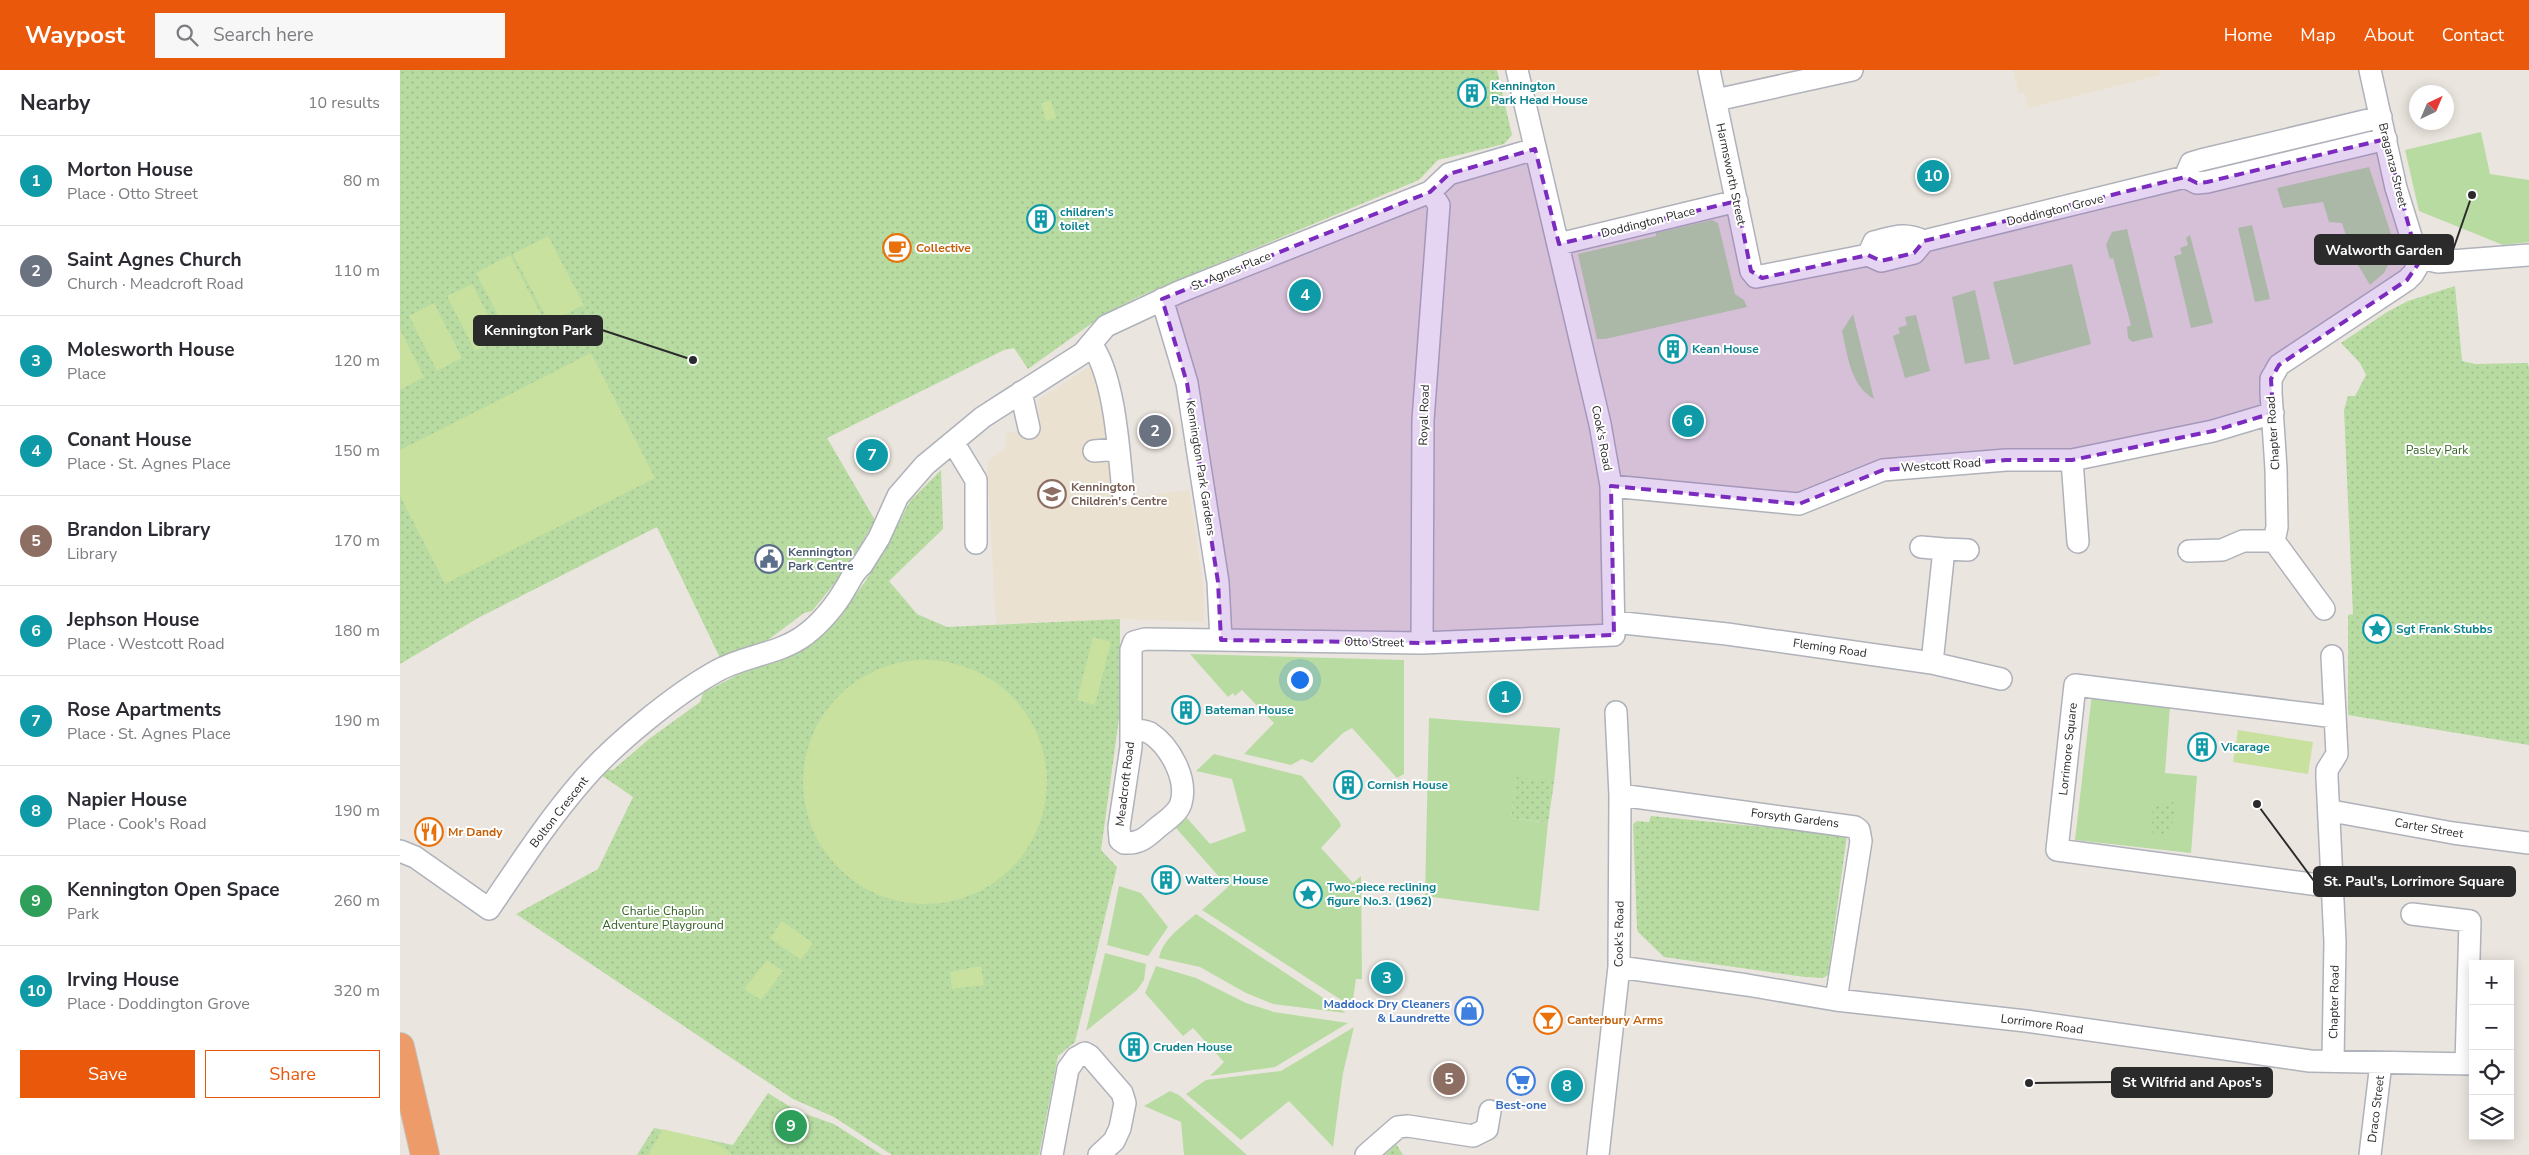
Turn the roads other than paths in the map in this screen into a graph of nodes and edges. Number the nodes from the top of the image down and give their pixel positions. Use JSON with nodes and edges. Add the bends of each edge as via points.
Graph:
{"nodes":[{"id":1,"x":1517,"y":70,"type":"edge"},
{"id":2,"x":1709,"y":70,"type":"edge"},
{"id":3,"x":1852,"y":70,"type":"edge"},
{"id":4,"x":2370,"y":70,"type":"edge"},
{"id":5,"x":1716,"y":100,"type":"junction"},
{"id":6,"x":2381,"y":117,"type":"junction"},
{"id":7,"x":2386,"y":139,"type":"junction"},
{"id":8,"x":1535,"y":149,"type":"junction"},
{"id":9,"x":2185,"y":176,"type":"junction"},
{"id":10,"x":1430,"y":192,"type":"junction"},
{"id":11,"x":1737,"y":201,"type":"junction"},
{"id":12,"x":1559,"y":244,"type":"junction"},
{"id":13,"x":2529,"y":255,"type":"edge"},
{"id":14,"x":2423,"y":256,"type":"junction"},
{"id":15,"x":1756,"y":277,"type":"joint"},
{"id":16,"x":1162,"y":299,"type":"junction"},
{"id":17,"x":1092,"y":344,"type":"junction"},
{"id":18,"x":1021,"y":392,"type":"junction"},
{"id":19,"x":2273,"y":414,"type":"junction"},
{"id":20,"x":1029,"y":428,"type":"dead end"},
{"id":21,"x":953,"y":442,"type":"junction"},
{"id":22,"x":1118,"y":449,"type":"junction"},
{"id":23,"x":1094,"y":452,"type":"dead end"},
{"id":24,"x":2072,"y":460,"type":"junction"},
{"id":25,"x":1611,"y":486,"type":"junction"},
{"id":26,"x":1123,"y":493,"type":"dead end"},
{"id":27,"x":2078,"y":542,"type":"dead end"},
{"id":28,"x":2274,"y":542,"type":"junction"},
{"id":29,"x":976,"y":543,"type":"dead end"},
{"id":30,"x":1921,"y":547,"type":"dead end"},
{"id":31,"x":1944,"y":548,"type":"junction"},
{"id":32,"x":1968,"y":550,"type":"dead end"},
{"id":33,"x":2190,"y":551,"type":"dead end"},
{"id":34,"x":2324,"y":609,"type":"dead end"},
{"id":35,"x":1614,"y":629,"type":"junction"},
{"id":36,"x":1221,"y":640,"type":"junction"},
{"id":37,"x":1134,"y":642,"type":"joint"},
{"id":38,"x":1422,"y":643,"type":"junction"},
{"id":39,"x":2332,"y":656,"type":"dead end"},
{"id":40,"x":1932,"y":663,"type":"junction"},
{"id":41,"x":714,"y":672,"type":"joint"},
{"id":42,"x":2001,"y":679,"type":"dead end"},
{"id":43,"x":1616,"y":712,"type":"dead end"},
{"id":44,"x":2336,"y":717,"type":"junction"},
{"id":45,"x":1131,"y":730,"type":"junction"},
{"id":46,"x":1620,"y":795,"type":"junction"},
{"id":47,"x":2329,"y":813,"type":"junction"},
{"id":48,"x":400,"y":842,"type":"edge"},
{"id":49,"x":2529,"y":843,"type":"edge"},
{"id":50,"x":407,"y":854,"type":"edge"},
{"id":51,"x":2334,"y":887,"type":"junction"},
{"id":52,"x":2412,"y":914,"type":"dead end"},
{"id":53,"x":1619,"y":967,"type":"junction"},
{"id":54,"x":1836,"y":1000,"type":"junction"},
{"id":55,"x":400,"y":1047,"type":"edge"},
{"id":56,"x":2469,"y":1050,"type":"edge"},
{"id":57,"x":2333,"y":1061,"type":"junction"},
{"id":58,"x":2382,"y":1063,"type":"junction"},
{"id":59,"x":2469,"y":1064,"type":"edge"},
{"id":60,"x":1490,"y":1111,"type":"dead end"},
{"id":61,"x":425,"y":1155,"type":"edge"},
{"id":62,"x":1052,"y":1155,"type":"edge"},
{"id":63,"x":1099,"y":1155,"type":"edge"},
{"id":64,"x":1366,"y":1155,"type":"edge"},
{"id":65,"x":1598,"y":1155,"type":"edge"},
{"id":66,"x":2370,"y":1155,"type":"edge"}],
"edges":[{"from":1,"to":8,"type":"street","name":"Cook's Road"},
{"from":2,"to":5,"type":"street","name":"Harmsworth Street"},
{"from":3,"to":5,"type":"street"},
{"from":4,"to":6,"type":"street","name":"Braganza Street"},
{"from":5,"to":11,"type":"street","name":"Harmsworth Street"},
{"from":6,"to":7,"type":"street","name":"Braganza Street"},
{"from":6,"to":9,"type":"street","via":[[2196,161],[2191,163]]},
{"from":7,"to":9,"type":"street","name":"Doddington Grove","via":[[2207,182],[2197,183]]},
{"from":7,"to":14,"type":"street","name":"Braganza Street","via":[[2396,188],[2414,246]]},
{"from":8,"to":10,"type":"street","name":"St. Agnes Place","via":[[1449,174]]},
{"from":8,"to":12,"type":"street","name":"Cook's Road"},
{"from":9,"to":15,"type":"street","name":"Doddington Grove","via":[[1924,241],[1910,234],[1874,242],[1868,255]]},
{"from":10,"to":16,"type":"street","name":"St. Agnes Place"},
{"from":10,"to":38,"type":"street","name":"Royal Road","via":[[1439,205],[1423,420]]},
{"from":11,"to":12,"type":"street","name":"Doddington Place"},
{"from":11,"to":15,"type":"street","name":"Harmsworth Street","via":[[1751,271]]},
{"from":12,"to":25,"type":"street","name":"Cook's Road"},
{"from":13,"to":14,"type":"street","via":[[2438,262]]},
{"from":14,"to":19,"type":"street","name":"Chapter Road","via":[[2408,280],[2279,365],[2271,379]]},
{"from":16,"to":17,"type":"street","name":"St. Agnes Place","via":[[1106,326]]},
{"from":16,"to":36,"type":"street","name":"Kennington Park Gardens","via":[[1187,383],[1218,582]]},
{"from":17,"to":18,"type":"street","name":"St. Agnes Place"},
{"from":17,"to":22,"type":"street","via":[[1102,362]]},
{"from":18,"to":20,"type":"street"},
{"from":18,"to":21,"type":"street","name":"St. Agnes Place"},
{"from":19,"to":24,"type":"street","name":"Westcott Road","via":[[2213,431]]},
{"from":19,"to":28,"type":"street","name":"Chapter Road","via":[[2277,527]]},
{"from":21,"to":29,"type":"street","via":[[976,480]]},
{"from":21,"to":41,"type":"street","name":"St. Agnes Place","via":[[907,484],[862,565],[817,625],[795,642],[736,661]]},
{"from":22,"to":23,"type":"street"},
{"from":22,"to":26,"type":"street"},
{"from":24,"to":25,"type":"street","name":"Westcott Road","via":[[2006,460],[1883,470],[1800,504]]},
{"from":24,"to":27,"type":"street"},
{"from":25,"to":35,"type":"street","name":"Cook's Road"},
{"from":28,"to":33,"type":"street","via":[[2243,540],[2222,550]]},
{"from":28,"to":34,"type":"street"},
{"from":30,"to":31,"type":"street"},
{"from":31,"to":32,"type":"street"},
{"from":31,"to":40,"type":"street"},
{"from":35,"to":38,"type":"street","name":"Otto Street"},
{"from":35,"to":40,"type":"street","name":"Fleming Road","via":[[1727,634]]},
{"from":36,"to":37,"type":"street","name":"Otto Street","via":[[1145,639]]},
{"from":36,"to":38,"type":"street","name":"Otto Street"},
{"from":37,"to":45,"type":"street","name":"Meadcroft Road"},
{"from":39,"to":44,"type":"street"},
{"from":40,"to":42,"type":"street","name":"Fleming Road"},
{"from":41,"to":50,"type":"street","name":"Bolton Crescent","via":[[641,726],[588,774],[543,830],[489,909]]},
{"from":43,"to":46,"type":"street","name":"Cook's Road"},
{"from":44,"to":47,"type":"street","via":[[2337,754],[2327,770]]},
{"from":44,"to":51,"type":"street","name":"Lorrimore Square","via":[[2075,685],[2057,850]]},
{"from":45,"to":45,"type":"street","name":"Meadcroft Road","via":[[1119,827],[1120,840],[1124,844],[1144,840],[1174,813],[1180,804],[1181,792],[1174,758],[1150,733]]},
{"from":46,"to":53,"type":"street","name":"Cook's Road"},
{"from":46,"to":54,"type":"street","name":"Forsyth Gardens","via":[[1859,830],[1861,841]]},
{"from":47,"to":49,"type":"street","name":"Carter Street"},
{"from":47,"to":51,"type":"street"},
{"from":48,"to":50,"type":"street","name":"Bolton Crescent"},
{"from":51,"to":57,"type":"street","name":"Chapter Road"},
{"from":52,"to":56,"type":"street","name":"Lorrimore Road","via":[[2470,921]]},
{"from":53,"to":54,"type":"street","name":"Lorrimore Road"},
{"from":53,"to":65,"type":"street","name":"Cook's Road"},
{"from":54,"to":57,"type":"street","name":"Lorrimore Road","via":[[2016,1020],[2310,1061]]},
{"from":55,"to":61,"type":"highway"},
{"from":57,"to":58,"type":"street","name":"Lorrimore Road"},
{"from":58,"to":59,"type":"street","name":"Lorrimore Road"},
{"from":58,"to":66,"type":"street","name":"Draco Street"},
{"from":60,"to":64,"type":"street","via":[[1488,1129],[1473,1136],[1398,1127]]},
{"from":62,"to":63,"type":"street","via":[[1068,1069],[1076,1058],[1085,1053],[1122,1093],[1125,1103],[1114,1141]]}]}
